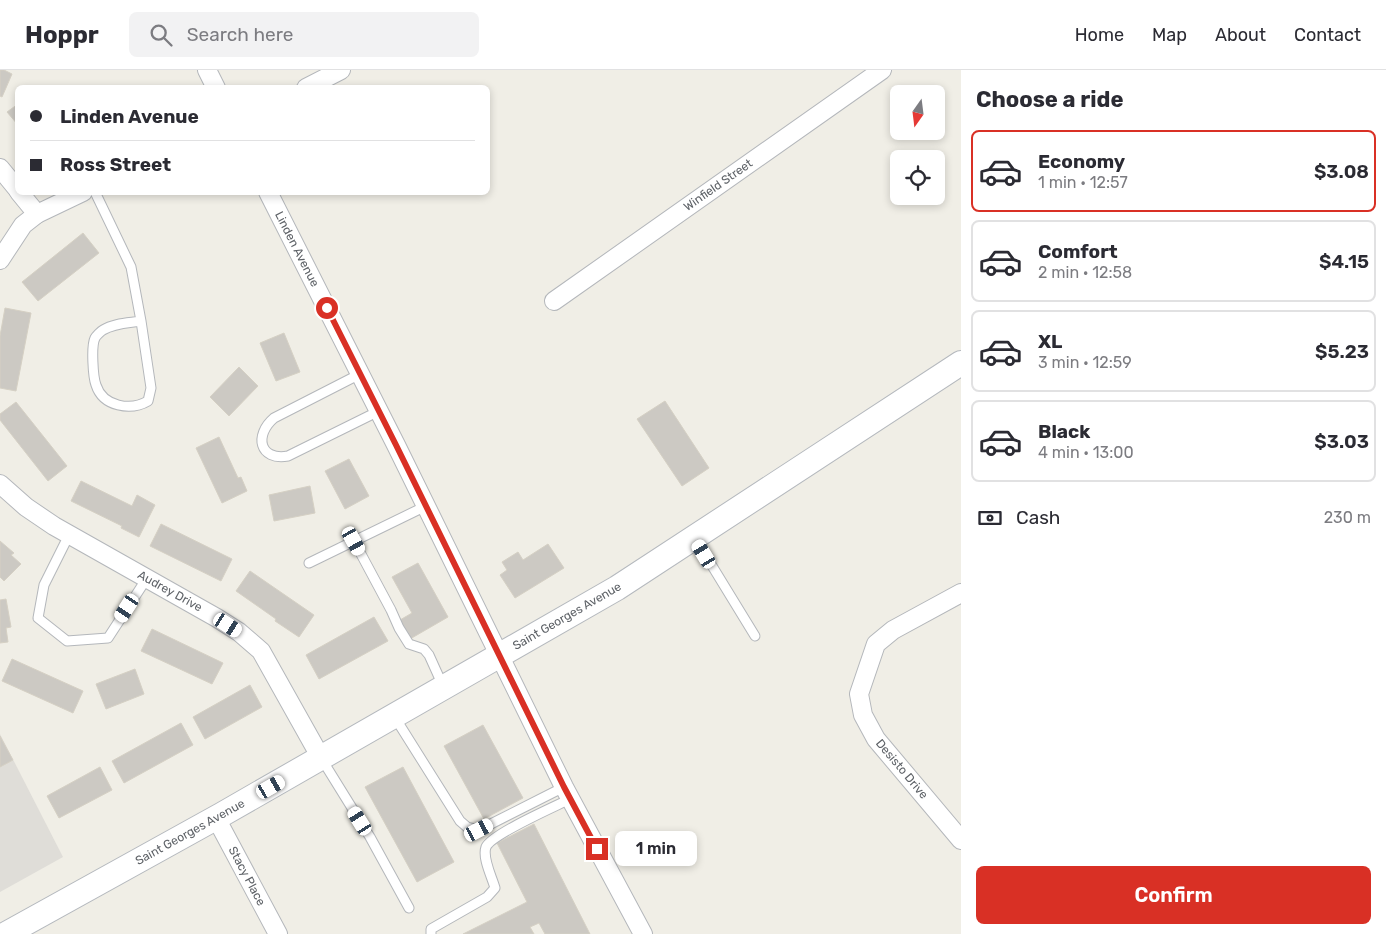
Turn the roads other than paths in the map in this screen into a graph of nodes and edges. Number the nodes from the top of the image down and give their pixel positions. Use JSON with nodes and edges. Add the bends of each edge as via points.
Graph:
{"nodes":[{"id":1,"x":207,"y":70,"type":"edge"},
{"id":2,"x":341,"y":70,"type":"edge"},
{"id":3,"x":882,"y":70,"type":"edge"},
{"id":4,"x":214,"y":85,"type":"edge"},
{"id":5,"x":312,"y":85,"type":"edge"},
{"id":6,"x":0,"y":168,"type":"edge"},
{"id":7,"x":15,"y":187,"type":"edge"},
{"id":8,"x":21,"y":195,"type":"edge"},
{"id":9,"x":77,"y":195,"type":"edge"},
{"id":10,"x":96,"y":195,"type":"edge"},
{"id":11,"x":270,"y":195,"type":"edge"},
{"id":12,"x":37,"y":214,"type":"junction"},
{"id":13,"x":0,"y":260,"type":"edge"},
{"id":14,"x":554,"y":300,"type":"dead end"},
{"id":15,"x":141,"y":321,"type":"junction"},
{"id":16,"x":961,"y":363,"type":"edge"},
{"id":17,"x":360,"y":374,"type":"junction"},
{"id":18,"x":379,"y":412,"type":"junction"},
{"id":19,"x":0,"y":484,"type":"edge"},
{"id":20,"x":426,"y":506,"type":"junction"},
{"id":21,"x":69,"y":535,"type":"junction"},
{"id":22,"x":694,"y":537,"type":"junction"},
{"id":23,"x":354,"y":541,"type":"junction"},
{"id":24,"x":309,"y":563,"type":"dead end"},
{"id":25,"x":147,"y":578,"type":"junction"},
{"id":26,"x":961,"y":593,"type":"edge"},
{"id":27,"x":755,"y":636,"type":"dead end"},
{"id":28,"x":499,"y":655,"type":"junction"},
{"id":29,"x":444,"y":687,"type":"junction"},
{"id":30,"x":394,"y":716,"type":"junction"},
{"id":31,"x":321,"y":758,"type":"junction"},
{"id":32,"x":567,"y":793,"type":"junction"},
{"id":33,"x":216,"y":818,"type":"junction"},
{"id":34,"x":961,"y":838,"type":"edge"},
{"id":35,"x":409,"y":908,"type":"dead end"},
{"id":36,"x":7,"y":934,"type":"edge"},
{"id":37,"x":278,"y":934,"type":"edge"},
{"id":38,"x":431,"y":934,"type":"edge"},
{"id":39,"x":643,"y":934,"type":"edge"}],
"edges":[{"from":1,"to":4,"type":"street"},
{"from":2,"to":5,"type":"street"},
{"from":3,"to":14,"type":"street","name":"Winfield Street"},
{"from":6,"to":7,"type":"street"},
{"from":8,"to":12,"type":"street"},
{"from":9,"to":12,"type":"street"},
{"from":10,"to":15,"type":"lane","via":[[131,267]]},
{"from":11,"to":17,"type":"street","name":"Linden Avenue"},
{"from":12,"to":13,"type":"street","via":[[23,225]]},
{"from":15,"to":15,"type":"lane","via":[[151,388],[148,401],[128,407],[112,403],[96,385],[95,338],[104,330]]},
{"from":16,"to":22,"type":"main road","name":"Saint Georges Avenue"},
{"from":17,"to":18,"type":"street","name":"Linden Avenue"},
{"from":17,"to":18,"type":"lane","via":[[274,418],[262,433],[263,446],[273,455],[288,456]]},
{"from":18,"to":20,"type":"street","name":"Linden Avenue"},
{"from":19,"to":21,"type":"street","name":"Audrey Drive","via":[[26,507]]},
{"from":20,"to":23,"type":"lane"},
{"from":20,"to":28,"type":"street","name":"Linden Avenue"},
{"from":21,"to":25,"type":"street","name":"Audrey Drive"},
{"from":21,"to":25,"type":"lane","via":[[44,585],[38,618],[67,642],[108,638]]},
{"from":22,"to":27,"type":"lane"},
{"from":22,"to":28,"type":"main road","name":"Saint Georges Avenue","via":[[617,588]]},
{"from":23,"to":24,"type":"lane"},
{"from":23,"to":29,"type":"lane","via":[[404,636],[409,644],[424,649],[429,655]]},
{"from":25,"to":31,"type":"street","name":"Audrey Drive","via":[[218,618],[260,651]]},
{"from":26,"to":34,"type":"street","name":"Desisto Drive","via":[[893,630],[876,644],[859,694],[863,715],[876,739]]},
{"from":28,"to":29,"type":"main road","name":"Saint Georges Avenue"},
{"from":28,"to":32,"type":"street","name":"Linden Avenue"},
{"from":29,"to":30,"type":"main road","name":"Saint Georges Avenue"},
{"from":30,"to":31,"type":"main road","name":"Saint Georges Avenue"},
{"from":30,"to":32,"type":"lane","via":[[466,828],[479,830]]},
{"from":31,"to":33,"type":"main road","name":"Saint Georges Avenue"},
{"from":31,"to":35,"type":"lane"},
{"from":32,"to":38,"type":"lane","via":[[486,846],[484,856],[495,888],[487,897],[431,930]]},
{"from":32,"to":39,"type":"street","name":"Linden Avenue"},
{"from":33,"to":36,"type":"main road","name":"Saint Georges Avenue"},
{"from":33,"to":37,"type":"street","name":"Stacy Place"}]}
